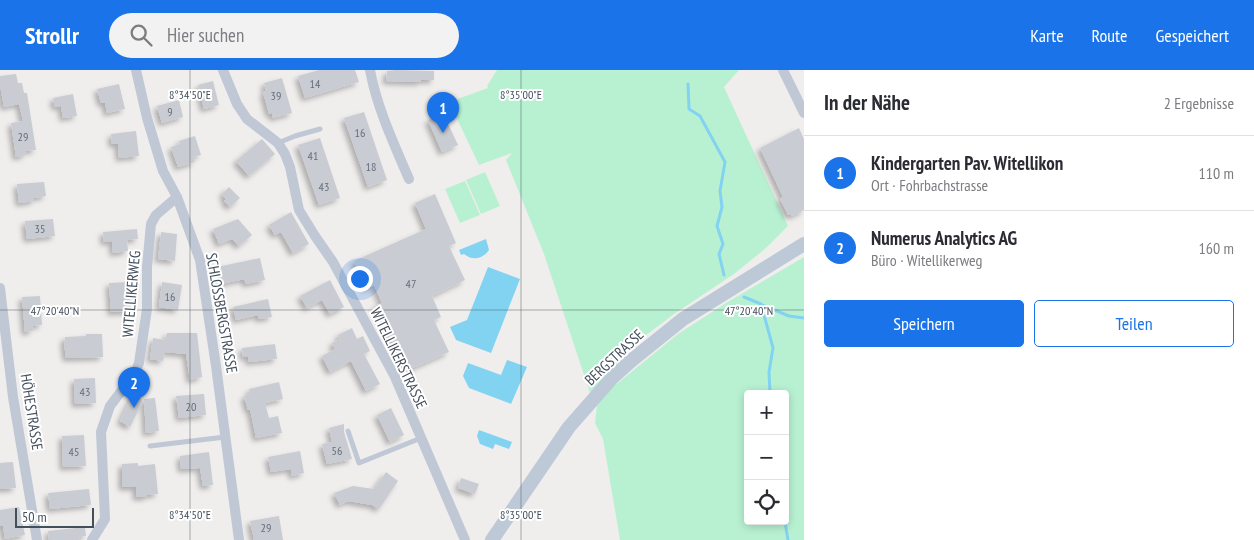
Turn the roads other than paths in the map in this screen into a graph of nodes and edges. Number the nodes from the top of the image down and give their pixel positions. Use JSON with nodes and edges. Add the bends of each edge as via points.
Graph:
{"nodes":[{"id":1,"x":136,"y":70,"type":"edge"},
{"id":2,"x":224,"y":70,"type":"edge"},
{"id":3,"x":370,"y":70,"type":"edge"},
{"id":4,"x":783,"y":70,"type":"edge"},
{"id":5,"x":804,"y":113,"type":"edge"},
{"id":6,"x":320,"y":129,"type":"dead end"},
{"id":7,"x":278,"y":143,"type":"junction"},
{"id":8,"x":409,"y":179,"type":"dead end"},
{"id":9,"x":177,"y":197,"type":"junction"},
{"id":10,"x":804,"y":244,"type":"edge"},
{"id":11,"x":0,"y":288,"type":"edge"},
{"id":12,"x":348,"y":431,"type":"dead end"},
{"id":13,"x":226,"y":437,"type":"junction"},
{"id":14,"x":421,"y":438,"type":"junction"},
{"id":15,"x":150,"y":446,"type":"dead end"},
{"id":16,"x":37,"y":540,"type":"edge"},
{"id":17,"x":92,"y":540,"type":"edge"},
{"id":18,"x":239,"y":540,"type":"edge"},
{"id":19,"x":465,"y":540,"type":"edge"},
{"id":20,"x":492,"y":540,"type":"edge"}],
"edges":[{"from":1,"to":9,"type":"street","name":"SCHLOSSBERGSTRASSE","via":[[146,118],[163,170]]},
{"from":2,"to":7,"type":"street","name":"WITELLIKERSTRASSE","via":[[237,104],[247,119]]},
{"from":3,"to":8,"type":"street","via":[[385,121]]},
{"from":4,"to":5,"type":"street"},
{"from":6,"to":7,"type":"lane"},
{"from":7,"to":14,"type":"street","name":"WITELLIKERSTRASSE","via":[[290,167],[300,210],[368,327]]},
{"from":9,"to":13,"type":"street","name":"SCHLOSSBERGSTRASSE","via":[[200,260]]},
{"from":9,"to":17,"type":"street","name":"WITELLIKERWEG","via":[[156,214],[151,224],[146,268],[147,309],[139,363],[110,406],[101,432],[105,519]]},
{"from":10,"to":20,"type":"main road","name":"BERGSTRASSE","via":[[684,318],[613,377],[569,427]]},
{"from":11,"to":16,"type":"street","name":"HÖHESTRASSE","via":[[13,397]]},
{"from":12,"to":14,"type":"lane","via":[[359,463]]},
{"from":13,"to":15,"type":"lane"},
{"from":13,"to":18,"type":"street","name":"SCHLOSSBERGSTRASSE"},
{"from":14,"to":19,"type":"street","name":"WITELLIKERSTRASSE"}]}
